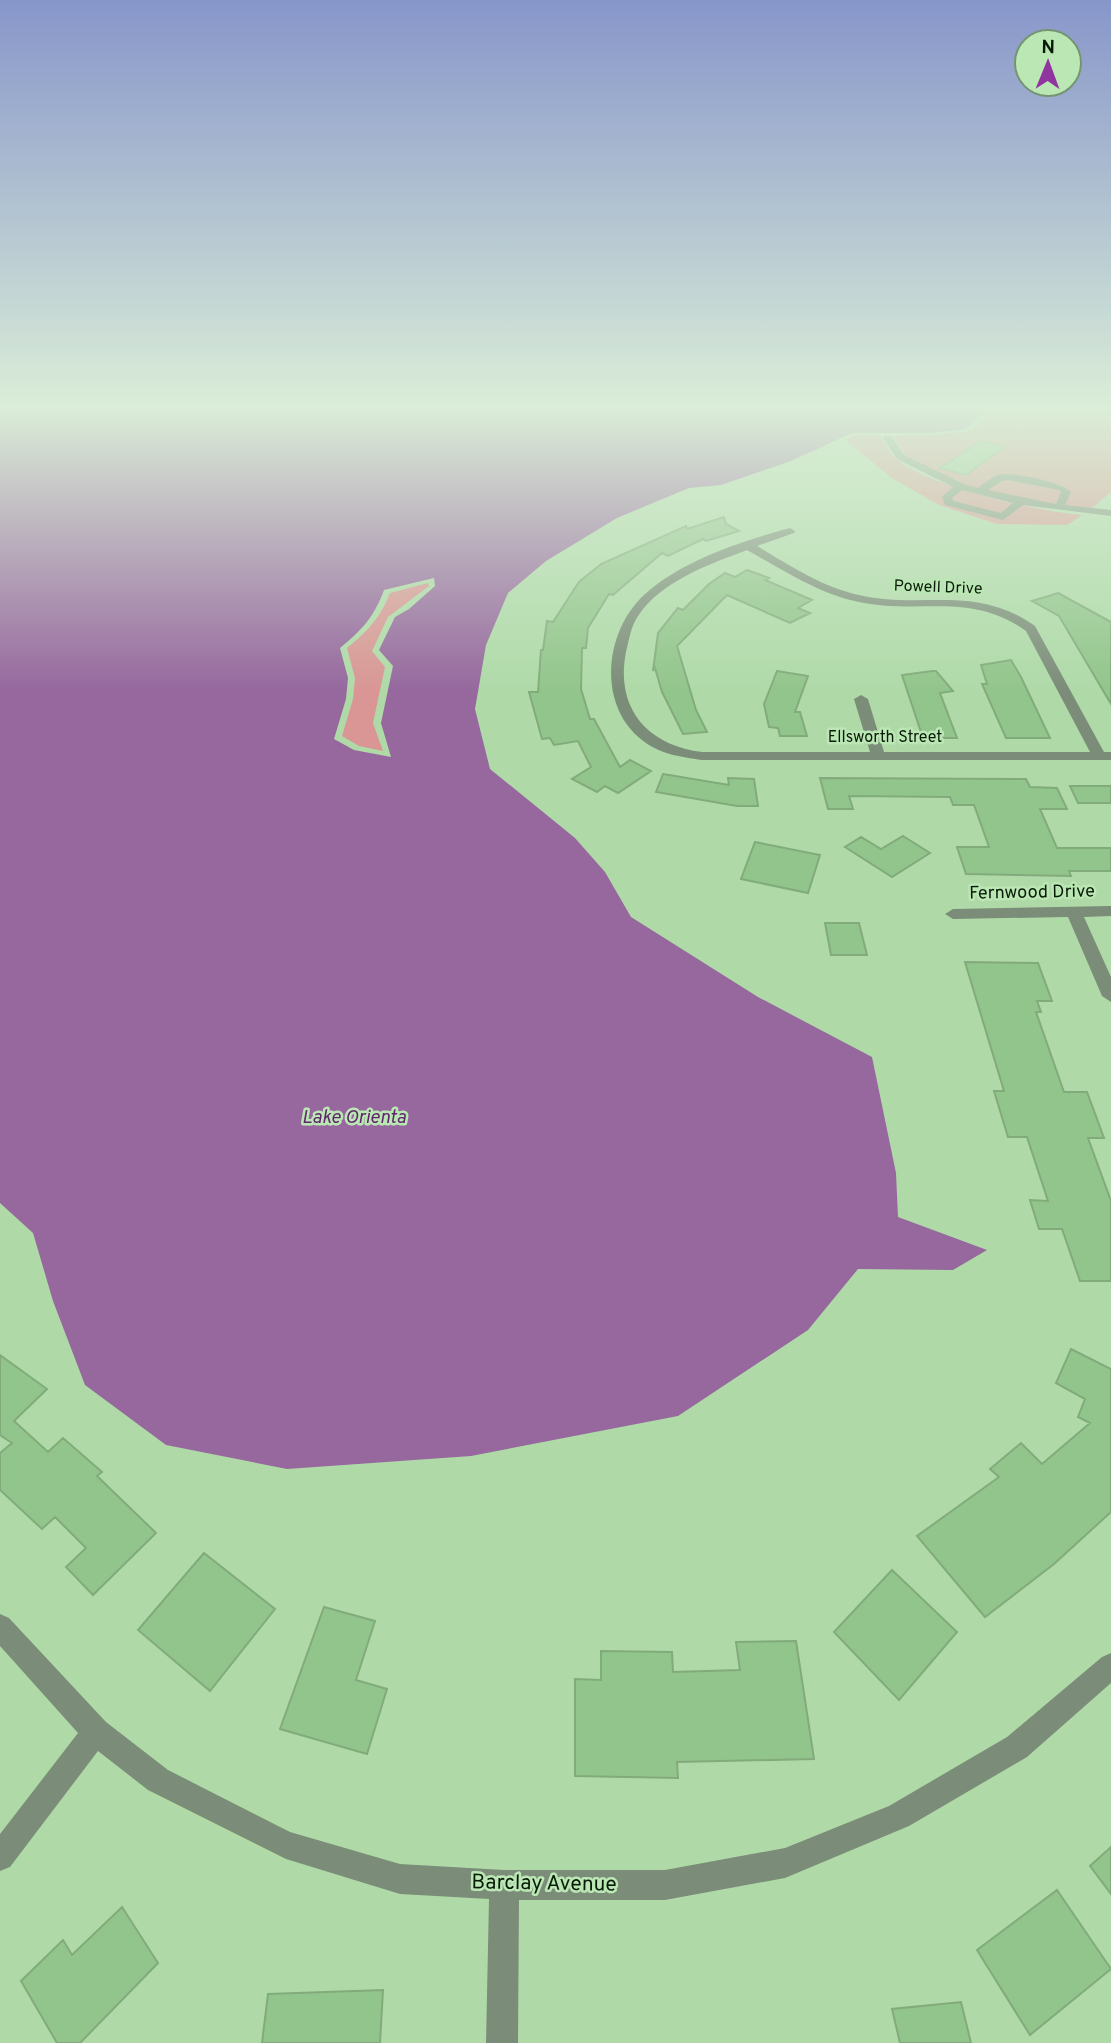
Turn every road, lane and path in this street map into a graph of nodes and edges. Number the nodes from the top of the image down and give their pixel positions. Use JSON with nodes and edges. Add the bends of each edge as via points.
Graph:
{"nodes":[{"id":1,"x":948,"y":500,"type":"edge"},
{"id":2,"x":1062,"y":500,"type":"edge"},
{"id":3,"x":1021,"y":501,"type":"joint"},
{"id":4,"x":1059,"y":508,"type":"junction"},
{"id":5,"x":1111,"y":513,"type":"edge"},
{"id":6,"x":790,"y":531,"type":"dead end"},
{"id":7,"x":748,"y":547,"type":"junction"},
{"id":8,"x":861,"y":699,"type":"dead end"},
{"id":9,"x":878,"y":756,"type":"junction"},
{"id":10,"x":1105,"y":756,"type":"edge"},
{"id":11,"x":1073,"y":911,"type":"junction"},
{"id":12,"x":1111,"y":911,"type":"edge"},
{"id":13,"x":953,"y":914,"type":"dead end"},
{"id":14,"x":1111,"y":996,"type":"edge"},
{"id":15,"x":0,"y":1627,"type":"edge"},
{"id":16,"x":1111,"y":1666,"type":"edge"},
{"id":17,"x":96,"y":1732,"type":"junction"},
{"id":18,"x":0,"y":1857,"type":"edge"},
{"id":19,"x":505,"y":1885,"type":"junction"},
{"id":20,"x":502,"y":2043,"type":"edge"}],
"edges":[{"from":1,"to":3,"type":"street","via":[[1003,517]]},
{"from":2,"to":4,"type":"street"},
{"from":3,"to":4,"type":"street"},
{"from":4,"to":5,"type":"street"},
{"from":6,"to":7,"type":"street"},
{"from":7,"to":9,"type":"street","name":"Ellsworth Street","via":[[695,567],[634,612],[622,638],[616,677],[627,712],[648,739],[680,754]]},
{"from":7,"to":10,"type":"street","name":"Powell Drive","via":[[832,591],[861,599],[989,605],[1013,615],[1031,629]]},
{"from":8,"to":9,"type":"street"},
{"from":9,"to":10,"type":"street","name":"Ellsworth Street"},
{"from":11,"to":12,"type":"street","name":"Fernwood Drive"},
{"from":11,"to":13,"type":"street","name":"Fernwood Drive"},
{"from":11,"to":14,"type":"street"},
{"from":15,"to":17,"type":"street","name":"Barclay Avenue"},
{"from":16,"to":19,"type":"street","name":"Barclay Avenue","via":[[1017,1747],[899,1816],[785,1863],[665,1885]]},
{"from":17,"to":18,"type":"street"},
{"from":17,"to":19,"type":"street","name":"Barclay Avenue","via":[[158,1780],[286,1845],[400,1879]]},
{"from":19,"to":20,"type":"street"}]}
